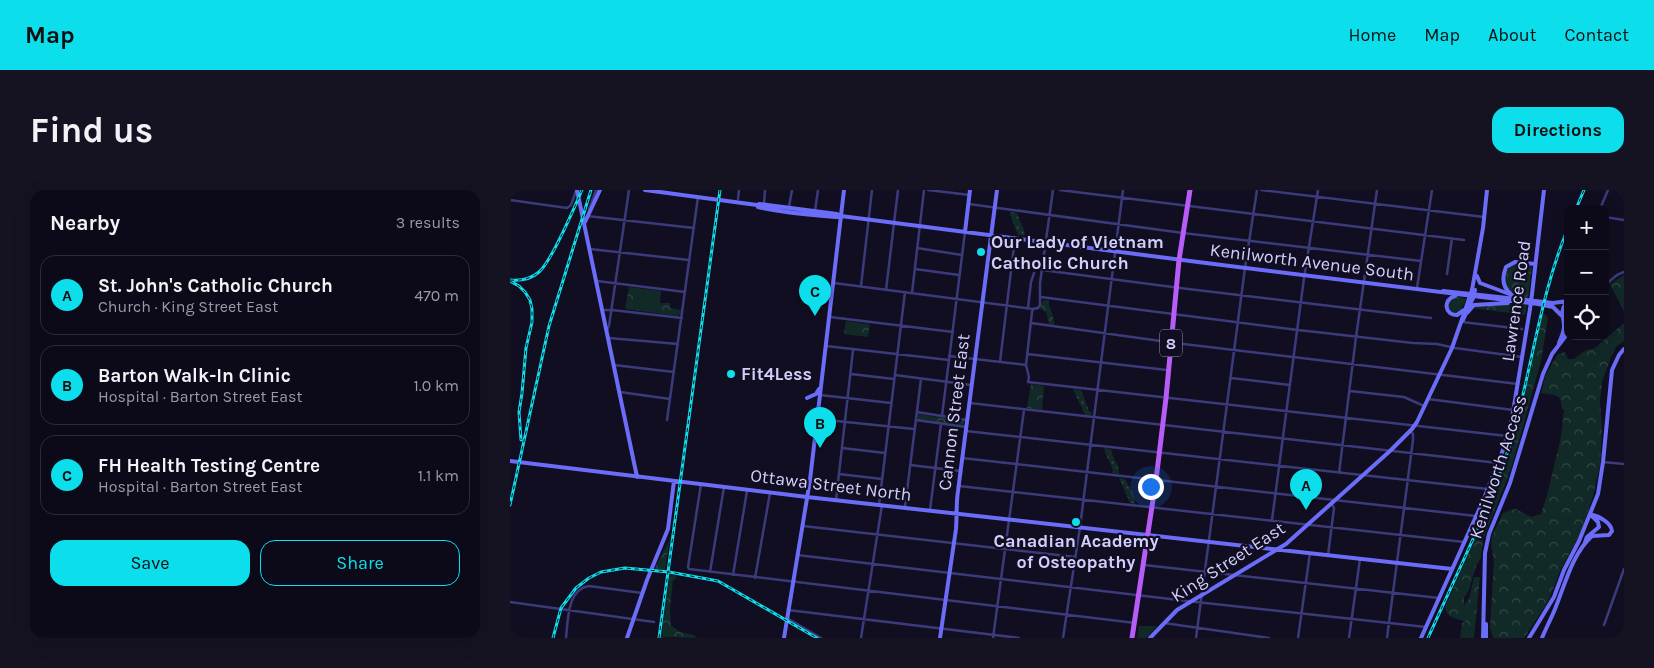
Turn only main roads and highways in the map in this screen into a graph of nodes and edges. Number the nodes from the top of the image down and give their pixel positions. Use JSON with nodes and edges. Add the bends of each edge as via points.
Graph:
{"nodes":[{"id":1,"x":577,"y":190,"type":"edge"},
{"id":2,"x":600,"y":190,"type":"edge"},
{"id":3,"x":645,"y":190,"type":"edge"},
{"id":4,"x":844,"y":190,"type":"edge"},
{"id":5,"x":970,"y":190,"type":"edge"},
{"id":6,"x":997,"y":190,"type":"edge"},
{"id":7,"x":1190,"y":190,"type":"edge"},
{"id":8,"x":1487,"y":190,"type":"edge"},
{"id":9,"x":1544,"y":190,"type":"edge"},
{"id":10,"x":757,"y":205,"type":"junction"},
{"id":11,"x":789,"y":210,"type":"junction"},
{"id":12,"x":841,"y":216,"type":"junction"},
{"id":13,"x":585,"y":225,"type":"junction"},
{"id":14,"x":965,"y":232,"type":"junction"},
{"id":15,"x":990,"y":235,"type":"junction"},
{"id":16,"x":1179,"y":260,"type":"junction"},
{"id":17,"x":1477,"y":264,"type":"junction"},
{"id":18,"x":1535,"y":264,"type":"junction"},
{"id":19,"x":1477,"y":276,"type":"junction"},
{"id":20,"x":832,"y":282,"type":"junction"},
{"id":21,"x":1473,"y":290,"type":"junction"},
{"id":22,"x":1441,"y":291,"type":"junction"},
{"id":23,"x":831,"y":292,"type":"junction"},
{"id":24,"x":1511,"y":294,"type":"junction"},
{"id":25,"x":1459,"y":295,"type":"junction"},
{"id":26,"x":1470,"y":300,"type":"junction"},
{"id":27,"x":1525,"y":301,"type":"junction"},
{"id":28,"x":1564,"y":302,"type":"edge"},
{"id":29,"x":1564,"y":306,"type":"edge"},
{"id":30,"x":1467,"y":313,"type":"junction"},
{"id":31,"x":1563,"y":317,"type":"junction"},
{"id":32,"x":1462,"y":322,"type":"junction"},
{"id":33,"x":1564,"y":339,"type":"edge"},
{"id":34,"x":1559,"y":345,"type":"junction"},
{"id":35,"x":1624,"y":350,"type":"edge"},
{"id":36,"x":820,"y":389,"type":"junction"},
{"id":37,"x":818,"y":400,"type":"junction"},
{"id":38,"x":510,"y":461,"type":"edge"},
{"id":39,"x":636,"y":470,"type":"junction"},
{"id":40,"x":629,"y":476,"type":"junction"},
{"id":41,"x":637,"y":476,"type":"junction"},
{"id":42,"x":674,"y":481,"type":"junction"},
{"id":43,"x":807,"y":497,"type":"junction"},
{"id":44,"x":956,"y":513,"type":"junction"},
{"id":45,"x":1592,"y":516,"type":"junction"},
{"id":46,"x":1148,"y":535,"type":"junction"},
{"id":47,"x":1584,"y":545,"type":"junction"},
{"id":48,"x":1278,"y":549,"type":"junction"},
{"id":49,"x":1452,"y":569,"type":"junction"},
{"id":50,"x":1140,"y":596,"type":"junction"},
{"id":51,"x":627,"y":638,"type":"edge"},
{"id":52,"x":784,"y":638,"type":"edge"},
{"id":53,"x":940,"y":638,"type":"edge"},
{"id":54,"x":1134,"y":638,"type":"edge"},
{"id":55,"x":1150,"y":638,"type":"edge"},
{"id":56,"x":1421,"y":638,"type":"edge"},
{"id":57,"x":1484,"y":638,"type":"edge"},
{"id":58,"x":1529,"y":638,"type":"edge"},
{"id":59,"x":1542,"y":638,"type":"edge"}],
"edges":[{"from":1,"to":13,"type":"main road"},
{"from":2,"to":13,"type":"main road"},
{"from":3,"to":10,"type":"main road"},
{"from":4,"to":12,"type":"main road"},
{"from":5,"to":14,"type":"main road"},
{"from":6,"to":15,"type":"main road","name":"Cannon Street East"},
{"from":7,"to":16,"type":"main road","number":"8"},
{"from":8,"to":17,"type":"main road","name":"King Street East"},
{"from":9,"to":18,"type":"main road","name":"Lawrence Road"},
{"from":10,"to":11,"type":"main road"},
{"from":10,"to":11,"type":"main road"},
{"from":11,"to":12,"type":"main road"},
{"from":11,"to":12,"type":"main road"},
{"from":12,"to":14,"type":"main road","name":"Kenilworth Avenue South"},
{"from":12,"to":20,"type":"main road"},
{"from":13,"to":39,"type":"main road"},
{"from":14,"to":15,"type":"main road","name":"Kenilworth Avenue South"},
{"from":15,"to":16,"type":"main road","name":"Kenilworth Avenue South"},
{"from":15,"to":44,"type":"main road","name":"Cannon Street East"},
{"from":16,"to":22,"type":"main road","name":"Kenilworth Avenue South"},
{"from":16,"to":46,"type":"main road","number":"8","via":[[1163,425]]},
{"from":17,"to":19,"type":"main road","name":"King Street East"},
{"from":17,"to":21,"type":"main road","name":"King Street East"},
{"from":18,"to":24,"type":"main road","via":[[1515,262],[1506,267],[1504,284]]},
{"from":18,"to":49,"type":"main road","name":"Lawrence Road","bridge":true,"via":[[1518,384],[1507,436],[1488,490]]},
{"from":19,"to":21,"type":"main road","name":"King Street East"},
{"from":19,"to":24,"type":"main road","via":[[1480,283]]},
{"from":20,"to":23,"type":"main road"},
{"from":20,"to":23,"type":"main road","via":[[822,281]]},
{"from":21,"to":26,"type":"main road","name":"King Street East","bridge":true},
{"from":22,"to":25,"type":"main road","name":"Kenilworth Avenue South"},
{"from":22,"to":27,"type":"main road","name":"Kenilworth Avenue South"},
{"from":23,"to":36,"type":"main road"},
{"from":24,"to":27,"type":"main road"},
{"from":25,"to":26,"type":"main road","via":[[1448,299],[1446,306],[1453,315],[1460,314]]},
{"from":25,"to":27,"type":"main road","name":"Kenilworth Avenue South"},
{"from":26,"to":30,"type":"main road","name":"King Street East"},
{"from":26,"to":32,"type":"main road","name":"King Street East"},
{"from":27,"to":28,"type":"main road","name":"Kenilworth Avenue South"},
{"from":27,"to":30,"type":"main road","via":[[1474,305]]},
{"from":27,"to":31,"type":"main road","name":"Kenilworth Avenue South","via":[[1550,306]]},
{"from":29,"to":31,"type":"main road","name":"Kenilworth Access"},
{"from":30,"to":32,"type":"main road","name":"King Street East"},
{"from":31,"to":34,"type":"main road","name":"Kenilworth Access","via":[[1564,332]]},
{"from":32,"to":48,"type":"main road","name":"King Street East","via":[[1415,426],[1309,525]]},
{"from":33,"to":34,"type":"main road","name":"Kenilworth Access"},
{"from":34,"to":57,"type":"main road","name":"Kenilworth Access","via":[[1548,360],[1510,483],[1489,534],[1485,554]]},
{"from":35,"to":45,"type":"main road","via":[[1612,370],[1603,462]]},
{"from":36,"to":37,"type":"main road"},
{"from":36,"to":37,"type":"main road","via":[[807,398]]},
{"from":37,"to":43,"type":"main road"},
{"from":38,"to":40,"type":"main road","name":"Ottawa Street North"},
{"from":39,"to":40,"type":"main road"},
{"from":39,"to":41,"type":"main road"},
{"from":40,"to":41,"type":"main road","name":"Ottawa Street North"},
{"from":41,"to":42,"type":"main road","name":"Ottawa Street North"},
{"from":42,"to":43,"type":"main road","name":"Ottawa Street North"},
{"from":42,"to":51,"type":"main road","via":[[668,529]]},
{"from":43,"to":44,"type":"main road","name":"Ottawa Street North"},
{"from":43,"to":52,"type":"main road"},
{"from":44,"to":46,"type":"main road","name":"Ottawa Street North"},
{"from":44,"to":53,"type":"main road","name":"Cannon Street East"},
{"from":45,"to":47,"type":"main road","via":[[1599,527],[1587,536]]},
{"from":45,"to":47,"type":"main road","via":[[1611,526],[1612,532],[1592,536]]},
{"from":45,"to":58,"type":"main road","via":[[1554,597]]},
{"from":46,"to":48,"type":"main road","name":"Ottawa Street North"},
{"from":46,"to":50,"type":"main road","number":"8"},
{"from":47,"to":59,"type":"main road","via":[[1569,572]]},
{"from":48,"to":49,"type":"main road","name":"Ottawa Street North"},
{"from":48,"to":55,"type":"main road","name":"King Street East","via":[[1174,613]]},
{"from":49,"to":56,"type":"main road","name":"Lawrence Road"},
{"from":50,"to":54,"type":"main road","number":"8"},
{"from":50,"to":54,"type":"main road","number":"8"}]}
